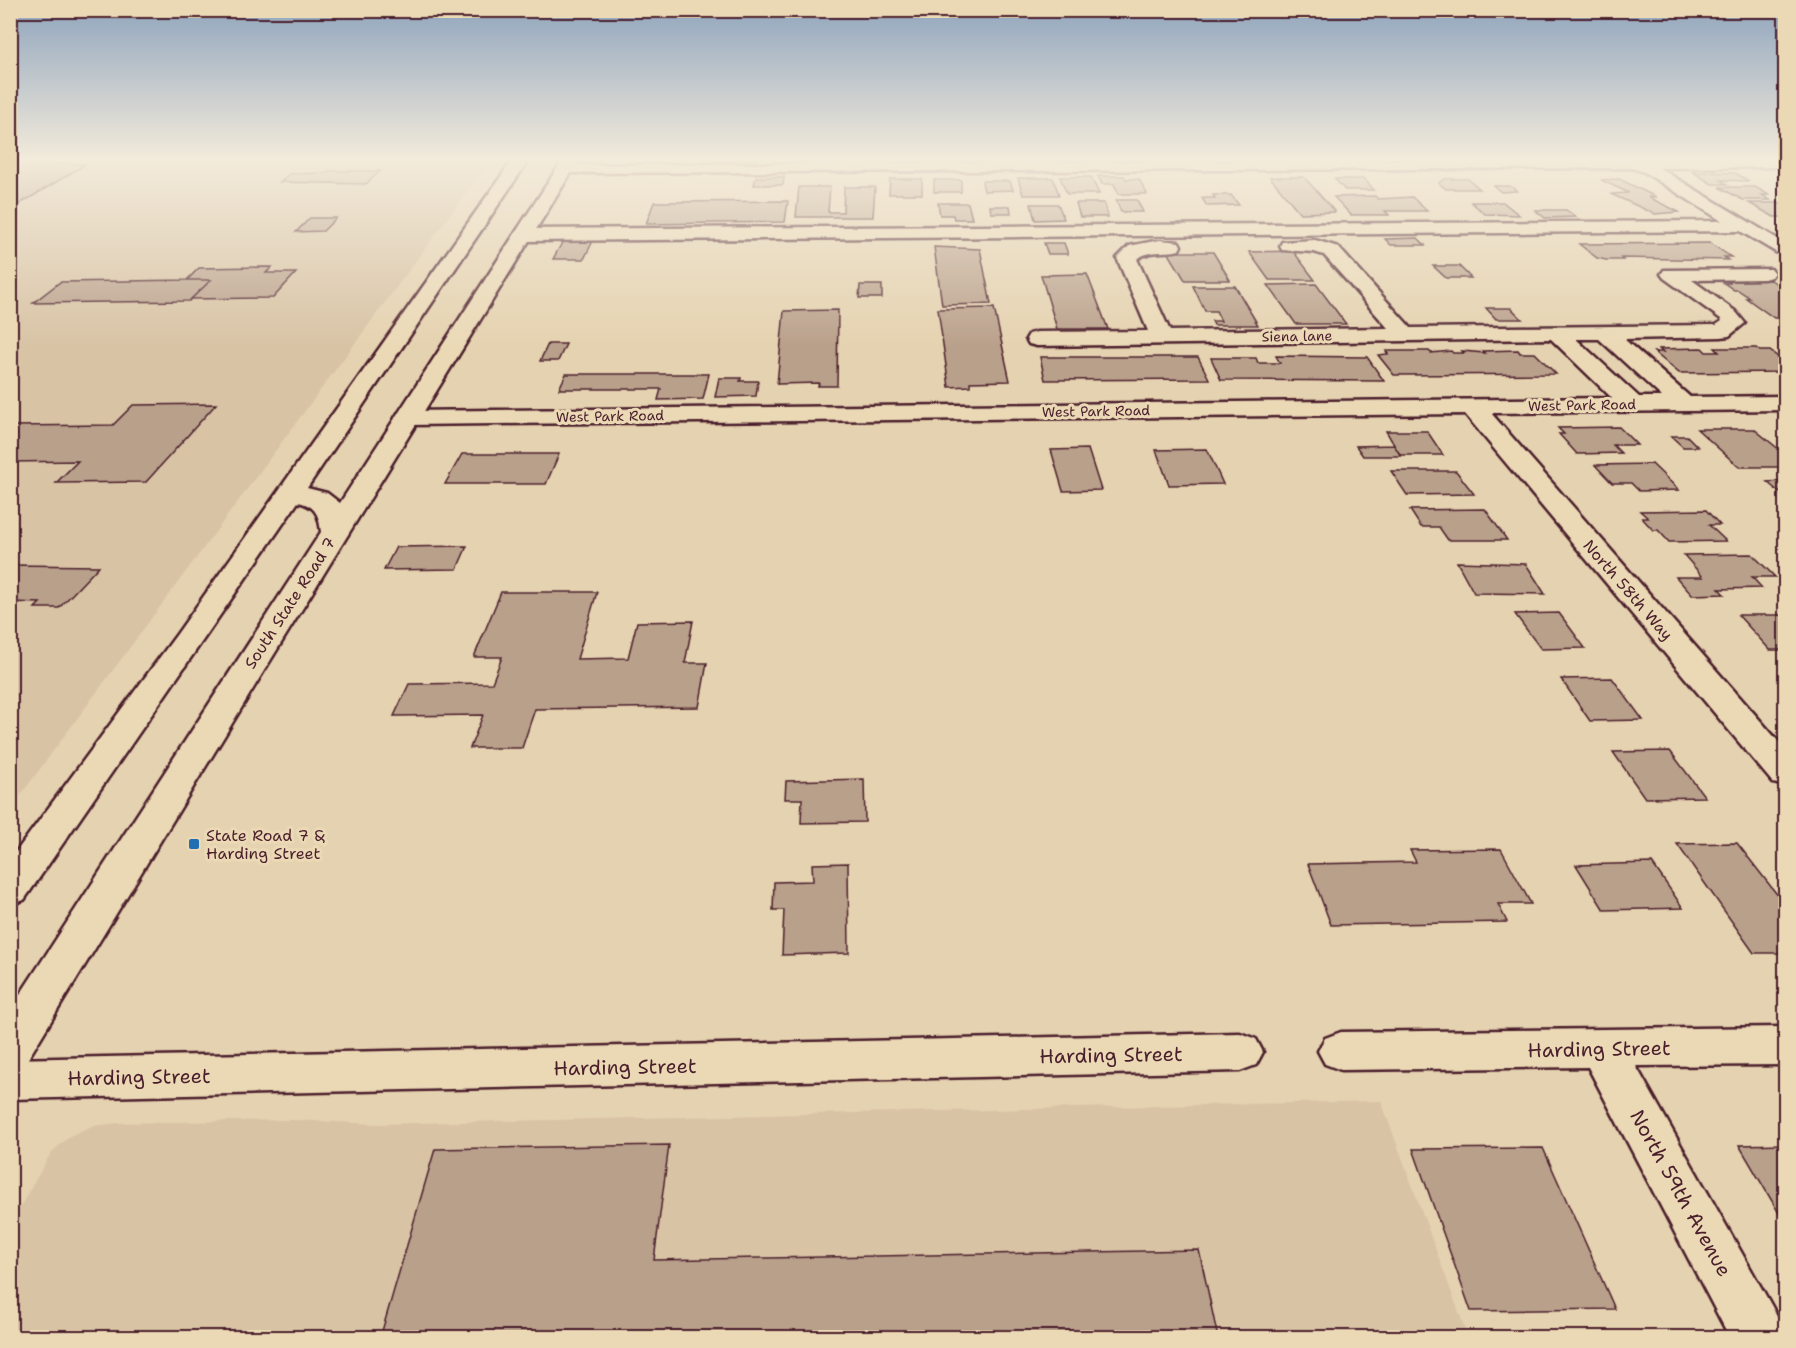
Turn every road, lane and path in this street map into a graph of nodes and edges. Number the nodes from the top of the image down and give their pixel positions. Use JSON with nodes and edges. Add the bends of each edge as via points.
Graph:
{"nodes":[{"id":1,"x":487,"y":221,"type":"edge"},
{"id":2,"x":532,"y":221,"type":"edge"},
{"id":3,"x":1734,"y":221,"type":"edge"},
{"id":4,"x":1742,"y":226,"type":"junction"},
{"id":5,"x":524,"y":235,"type":"junction"},
{"id":6,"x":1785,"y":252,"type":"edge"},
{"id":7,"x":1764,"y":273,"type":"dead end"},
{"id":8,"x":1605,"y":332,"type":"junction"},
{"id":9,"x":1557,"y":333,"type":"junction"},
{"id":10,"x":1405,"y":335,"type":"junction"},
{"id":11,"x":1162,"y":338,"type":"junction"},
{"id":12,"x":1037,"y":339,"type":"dead end"},
{"id":13,"x":1785,"y":403,"type":"edge"},
{"id":14,"x":1632,"y":404,"type":"junction"},
{"id":15,"x":1684,"y":404,"type":"junction"},
{"id":16,"x":385,"y":406,"type":"junction"},
{"id":17,"x":1472,"y":406,"type":"junction"},
{"id":18,"x":291,"y":492,"type":"junction"},
{"id":19,"x":335,"y":533,"type":"junction"},
{"id":20,"x":1785,"y":774,"type":"edge"},
{"id":21,"x":10,"y":890,"type":"edge"},
{"id":22,"x":1785,"y":1046,"type":"edge"},
{"id":23,"x":10,"y":1049,"type":"edge"},
{"id":24,"x":1602,"y":1049,"type":"junction"},
{"id":25,"x":1341,"y":1051,"type":"dead end"},
{"id":26,"x":1240,"y":1052,"type":"dead end"},
{"id":27,"x":10,"y":1079,"type":"edge"},
{"id":28,"x":1760,"y":1338,"type":"edge"}],
"edges":[{"from":1,"to":16,"type":"street","name":"South State Road 7"},
{"from":2,"to":5,"type":"street","name":"South State Road 7"},
{"from":3,"to":4,"type":"street"},
{"from":4,"to":5,"type":"street"},
{"from":4,"to":6,"type":"street"},
{"from":5,"to":16,"type":"street","name":"South State Road 7"},
{"from":7,"to":8,"type":"street","name":"Siena lane","via":[[1671,274],[1728,315],[1734,324],[1721,331]]},
{"from":8,"to":9,"type":"street","name":"Siena lane"},
{"from":8,"to":15,"type":"street"},
{"from":9,"to":10,"type":"street","name":"Siena lane"},
{"from":9,"to":14,"type":"street"},
{"from":10,"to":11,"type":"street","name":"Siena lane"},
{"from":10,"to":11,"type":"street","via":[[1331,251],[1315,246],[1153,246],[1131,252],[1126,258]]},
{"from":11,"to":12,"type":"street","name":"Siena lane"},
{"from":13,"to":15,"type":"street","name":"West Park Road"},
{"from":14,"to":15,"type":"street","name":"West Park Road"},
{"from":14,"to":17,"type":"street","name":"West Park Road"},
{"from":16,"to":17,"type":"street","name":"West Park Road"},
{"from":16,"to":18,"type":"street","name":"South State Road 7"},
{"from":16,"to":19,"type":"street","name":"South State Road 7"},
{"from":17,"to":20,"type":"street","name":"North 58th Way"},
{"from":18,"to":19,"type":"street","via":[[327,505],[333,512]]},
{"from":18,"to":21,"type":"street","name":"South State Road 7"},
{"from":19,"to":23,"type":"street","name":"South State Road 7"},
{"from":22,"to":24,"type":"street","name":"Harding Street"},
{"from":24,"to":25,"type":"street","name":"Harding Street"},
{"from":24,"to":28,"type":"street","name":"North 59th Avenue"},
{"from":26,"to":27,"type":"street","name":"Harding Street"}]}
